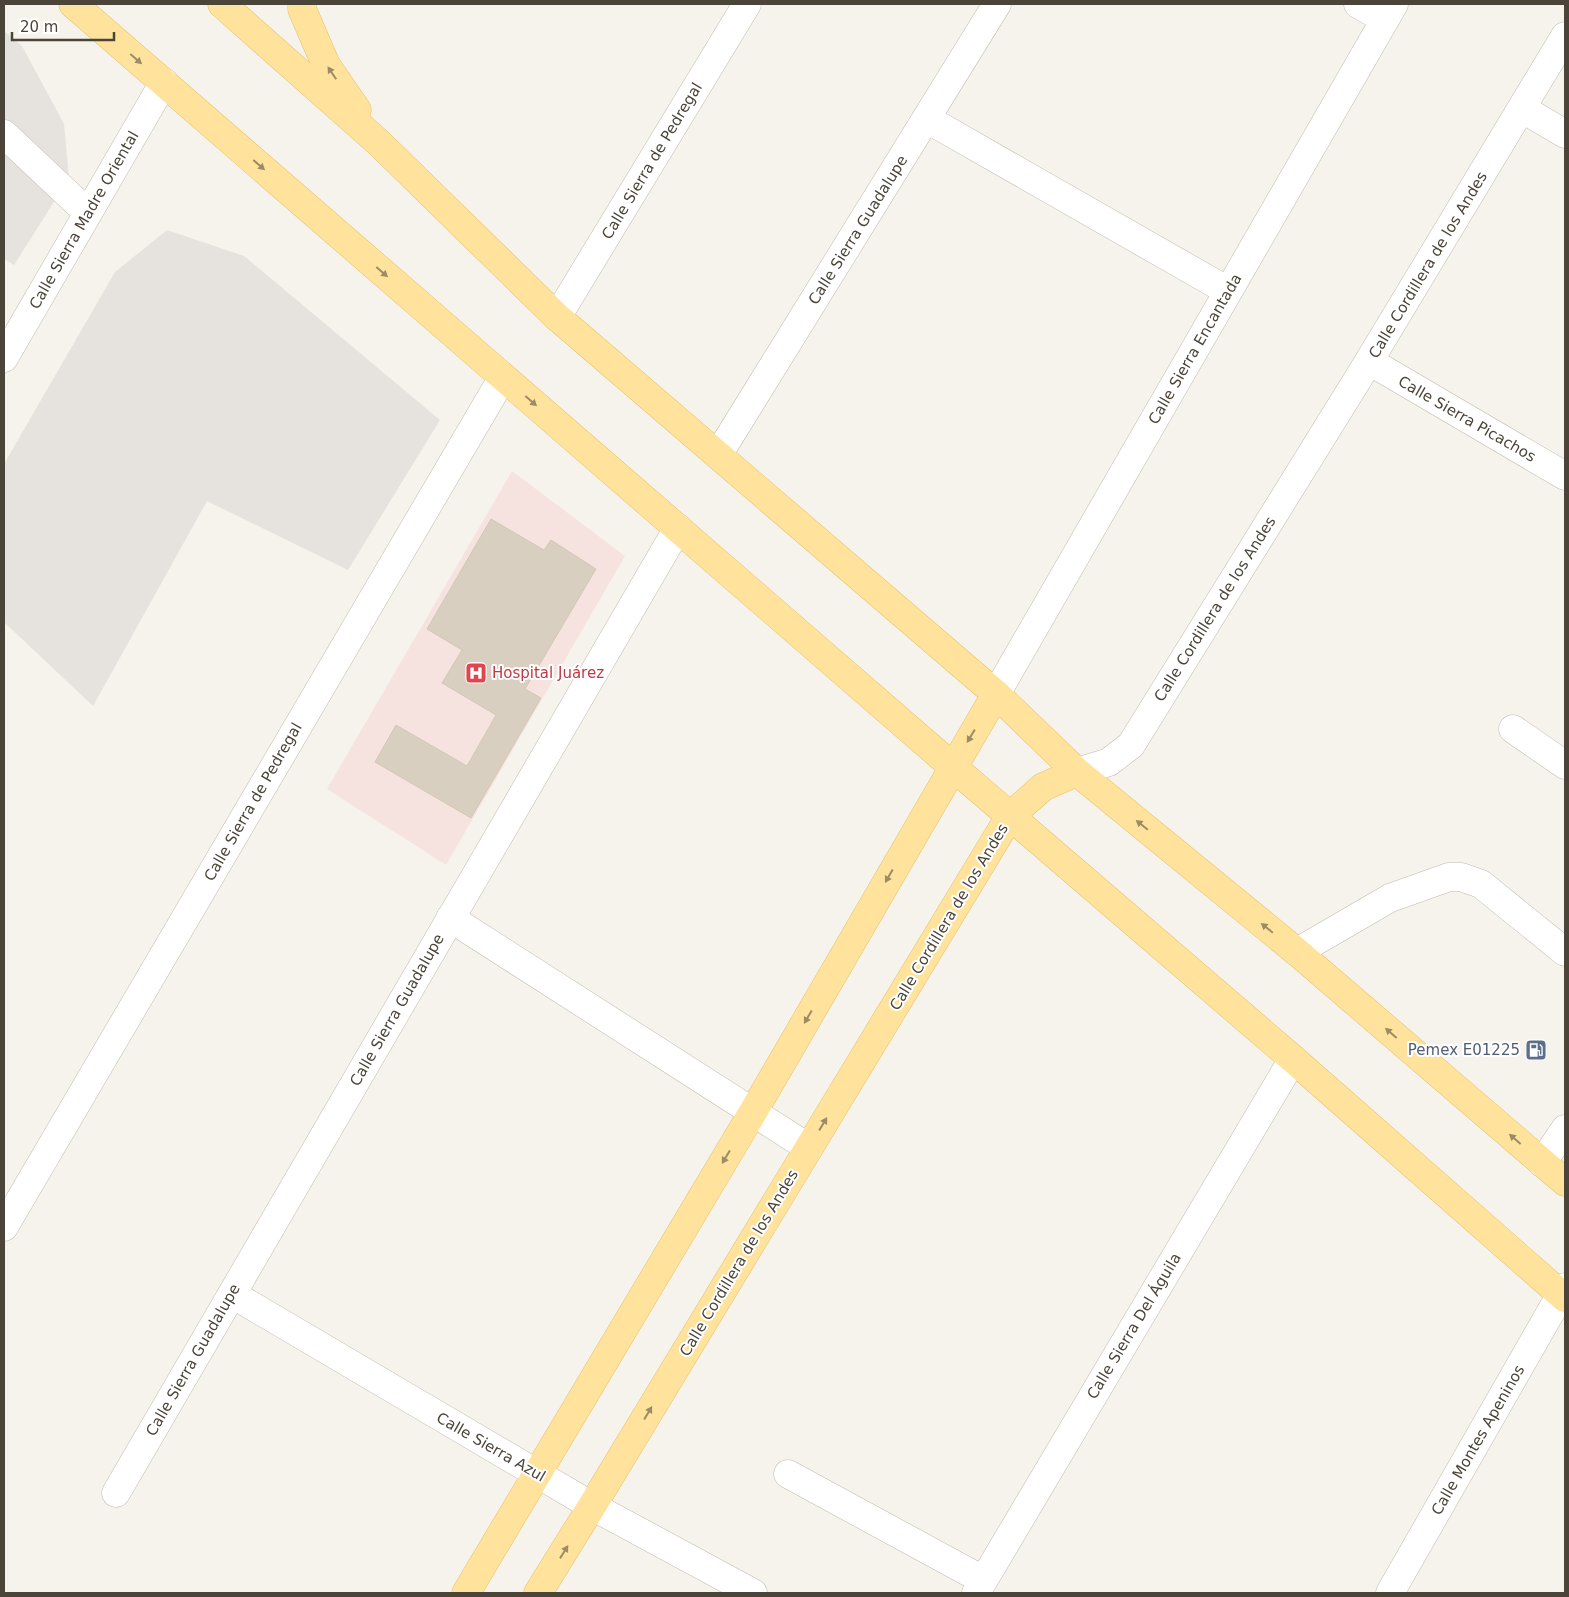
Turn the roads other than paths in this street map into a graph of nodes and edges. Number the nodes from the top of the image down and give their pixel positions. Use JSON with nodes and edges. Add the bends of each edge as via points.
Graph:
{"nodes":[{"id":1,"x":73,"y":4,"type":"edge"},
{"id":2,"x":222,"y":4,"type":"edge"},
{"id":3,"x":302,"y":4,"type":"edge"},
{"id":4,"x":747,"y":4,"type":"edge"},
{"id":5,"x":997,"y":4,"type":"edge"},
{"id":6,"x":1358,"y":4,"type":"edge"},
{"id":7,"x":1389,"y":12,"type":"edge"},
{"id":8,"x":1565,"y":36,"type":"edge"},
{"id":9,"x":164,"y":82,"type":"junction"},
{"id":10,"x":1523,"y":109,"type":"junction"},
{"id":11,"x":927,"y":119,"type":"junction"},
{"id":12,"x":4,"y":134,"type":"edge"},
{"id":13,"x":1565,"y":134,"type":"edge"},
{"id":14,"x":379,"y":143,"type":"junction"},
{"id":15,"x":88,"y":213,"type":"junction"},
{"id":16,"x":1228,"y":291,"type":"junction"},
{"id":17,"x":557,"y":317,"type":"junction"},
{"id":18,"x":4,"y":358,"type":"edge"},
{"id":19,"x":1368,"y":361,"type":"junction"},
{"id":20,"x":503,"y":377,"type":"junction"},
{"id":21,"x":718,"y":455,"type":"junction"},
{"id":22,"x":1565,"y":476,"type":"edge"},
{"id":23,"x":678,"y":528,"type":"junction"},
{"id":24,"x":996,"y":694,"type":"junction"},
{"id":25,"x":1513,"y":729,"type":"dead end"},
{"id":26,"x":1565,"y":766,"type":"edge"},
{"id":27,"x":952,"y":767,"type":"junction"},
{"id":28,"x":1078,"y":772,"type":"junction"},
{"id":29,"x":1010,"y":816,"type":"junction"},
{"id":30,"x":450,"y":918,"type":"junction"},
{"id":31,"x":1297,"y":952,"type":"junction"},
{"id":32,"x":1565,"y":952,"type":"edge"},
{"id":33,"x":1293,"y":1059,"type":"junction"},
{"id":34,"x":753,"y":1112,"type":"junction"},
{"id":35,"x":1565,"y":1129,"type":"edge"},
{"id":36,"x":809,"y":1148,"type":"junction"},
{"id":37,"x":1542,"y":1163,"type":"junction"},
{"id":38,"x":1565,"y":1182,"type":"edge"},
{"id":39,"x":4,"y":1227,"type":"edge"},
{"id":40,"x":1564,"y":1293,"type":"edge"},
{"id":41,"x":232,"y":1294,"type":"junction"},
{"id":42,"x":537,"y":1474,"type":"junction"},
{"id":43,"x":788,"y":1474,"type":"dead end"},
{"id":44,"x":116,"y":1493,"type":"dead end"},
{"id":45,"x":592,"y":1506,"type":"junction"},
{"id":46,"x":980,"y":1586,"type":"edge"},
{"id":47,"x":466,"y":1593,"type":"edge"},
{"id":48,"x":538,"y":1593,"type":"edge"},
{"id":49,"x":753,"y":1593,"type":"edge"},
{"id":50,"x":1390,"y":1593,"type":"edge"}],
"edges":[{"from":1,"to":9,"type":"main road","one_way":true},
{"from":2,"to":14,"type":"main road"},
{"from":14,"to":3,"type":"main road","one_way":true,"via":[[326,65]]},
{"from":4,"to":17,"type":"street","name":"Calle Sierra de Pedregal"},
{"from":5,"to":11,"type":"street","name":"Calle Sierra Guadalupe"},
{"from":6,"to":7,"type":"street"},
{"from":7,"to":16,"type":"street","name":"Calle Sierra Encantada"},
{"from":8,"to":10,"type":"street","name":"Calle Cordillera de los Andes"},
{"from":9,"to":15,"type":"street","name":"Calle Sierra Madre Oriental"},
{"from":9,"to":20,"type":"main road","one_way":true},
{"from":10,"to":13,"type":"street"},
{"from":10,"to":19,"type":"street","name":"Calle Cordillera de los Andes"},
{"from":11,"to":16,"type":"street"},
{"from":11,"to":21,"type":"street","name":"Calle Sierra Guadalupe"},
{"from":12,"to":15,"type":"street"},
{"from":14,"to":17,"type":"main road"},
{"from":15,"to":18,"type":"street","name":"Calle Sierra Madre Oriental"},
{"from":16,"to":24,"type":"street","name":"Calle Sierra Encantada"},
{"from":17,"to":21,"type":"main road"},
{"from":19,"to":22,"type":"street","name":"Calle Sierra Picachos"},
{"from":19,"to":28,"type":"street","name":"Calle Cordillera de los Andes","via":[[1131,745],[1109,762]]},
{"from":20,"to":23,"type":"main road","one_way":true},
{"from":20,"to":39,"type":"street","name":"Calle Sierra de Pedregal"},
{"from":21,"to":24,"type":"main road"},
{"from":23,"to":27,"type":"main road"},
{"from":23,"to":30,"type":"street","name":"Calle Sierra Guadalupe"},
{"from":24,"to":27,"type":"main road","one_way":true},
{"from":24,"to":28,"type":"main road"},
{"from":25,"to":26,"type":"street"},
{"from":27,"to":29,"type":"main road"},
{"from":27,"to":34,"type":"main road","one_way":true},
{"from":28,"to":29,"type":"main road","name":"Calle Cordillera de los Andes","via":[[1043,787]]},
{"from":31,"to":28,"type":"main road","one_way":true},
{"from":29,"to":33,"type":"main road"},
{"from":36,"to":29,"type":"main road","name":"Calle Cordillera de los Andes","one_way":true},
{"from":30,"to":34,"type":"street"},
{"from":30,"to":41,"type":"street","name":"Calle Sierra Guadalupe"},
{"from":31,"to":32,"type":"street","via":[[1390,898],[1449,877],[1461,877],[1481,884]]},
{"from":37,"to":31,"type":"main road","one_way":true},
{"from":33,"to":40,"type":"main road"},
{"from":33,"to":46,"type":"street","name":"Calle Sierra Del Águila"},
{"from":34,"to":36,"type":"street"},
{"from":34,"to":42,"type":"main road","one_way":true},
{"from":35,"to":37,"type":"street"},
{"from":45,"to":36,"type":"main road","name":"Calle Cordillera de los Andes","one_way":true},
{"from":37,"to":38,"type":"main road"},
{"from":40,"to":50,"type":"street","name":"Calle Montes Apeninos"},
{"from":41,"to":42,"type":"street","name":"Calle Sierra Azul"},
{"from":41,"to":44,"type":"street","name":"Calle Sierra Guadalupe"},
{"from":42,"to":45,"type":"street","name":"Calle Sierra Azul"},
{"from":42,"to":47,"type":"main road"},
{"from":43,"to":46,"type":"street"},
{"from":48,"to":45,"type":"main road","name":"Calle Cordillera de los Andes","one_way":true},
{"from":45,"to":49,"type":"street","name":"Calle Sierra Azul"}]}
